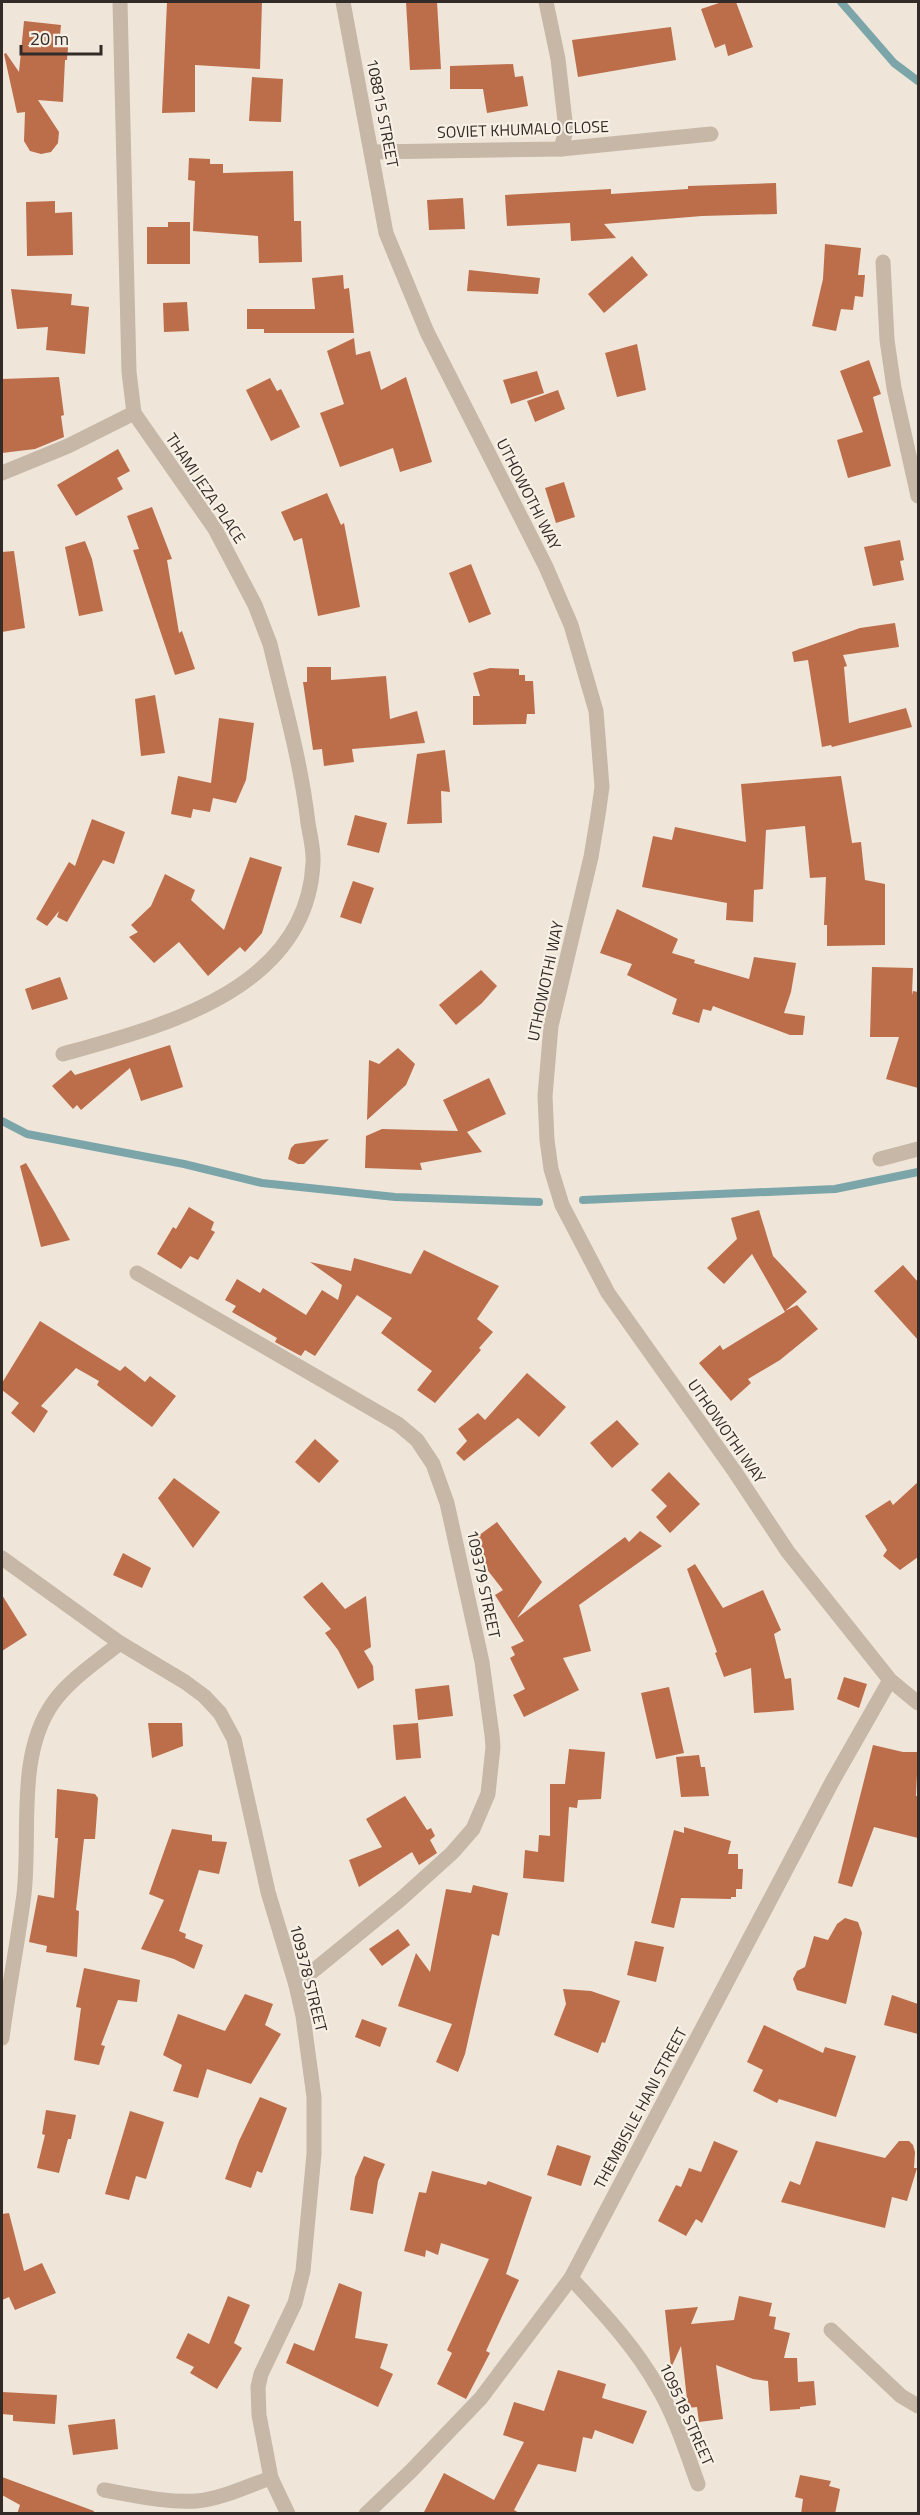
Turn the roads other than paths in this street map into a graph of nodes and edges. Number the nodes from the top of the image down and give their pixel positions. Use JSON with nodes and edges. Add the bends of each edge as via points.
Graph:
{"nodes":[{"id":1,"x":120,"y":2,"type":"edge"},
{"id":2,"x":343,"y":2,"type":"edge"},
{"id":3,"x":546,"y":2,"type":"edge"},
{"id":4,"x":711,"y":134,"type":"dead end"},
{"id":5,"x":561,"y":149,"type":"junction"},
{"id":6,"x":373,"y":152,"type":"junction"},
{"id":7,"x":386,"y":232,"type":"joint"},
{"id":8,"x":883,"y":262,"type":"dead end"},
{"id":9,"x":134,"y":413,"type":"junction"},
{"id":10,"x":2,"y":473,"type":"edge"},
{"id":11,"x":918,"y":496,"type":"edge"},
{"id":12,"x":63,"y":1054,"type":"dead end"},
{"id":13,"x":918,"y":1149,"type":"edge"},
{"id":14,"x":880,"y":1159,"type":"dead end"},
{"id":15,"x":137,"y":1273,"type":"dead end"},
{"id":16,"x":2,"y":1558,"type":"edge"},
{"id":17,"x":120,"y":1642,"type":"junction"},
{"id":18,"x":890,"y":1680,"type":"junction"},
{"id":19,"x":918,"y":1703,"type":"edge"},
{"id":20,"x":296,"y":1985,"type":"junction"},
{"id":21,"x":2,"y":2038,"type":"edge"},
{"id":22,"x":571,"y":2278,"type":"junction"},
{"id":23,"x":831,"y":2330,"type":"dead end"},
{"id":24,"x":918,"y":2406,"type":"edge"},
{"id":25,"x":271,"y":2478,"type":"junction"},
{"id":26,"x":698,"y":2484,"type":"dead end"},
{"id":27,"x":104,"y":2490,"type":"dead end"},
{"id":28,"x":288,"y":2514,"type":"edge"},
{"id":29,"x":366,"y":2514,"type":"edge"}],
"edges":[{"from":1,"to":9,"type":"street","name":"THAMI JEZA PLACE","via":[[129,372]]},
{"from":2,"to":6,"type":"street","name":"108815 STREET"},
{"from":3,"to":5,"type":"street","via":[[558,59],[566,130]]},
{"from":4,"to":5,"type":"street","name":"SOVIET KHUMALO CLOSE"},
{"from":5,"to":6,"type":"street","name":"SOVIET KHUMALO CLOSE"},
{"from":6,"to":7,"type":"street","name":"108815 STREET"},
{"from":7,"to":18,"type":"street","name":"UTHOWOTHI WAY","via":[[427,332],[546,567],[571,625],[596,711],[602,787],[591,857],[550,1026],[545,1096],[550,1159],[562,1205],[609,1293],[788,1552]]},
{"from":8,"to":11,"type":"street","via":[[886,340]]},
{"from":9,"to":10,"type":"street"},
{"from":9,"to":12,"type":"street","name":"THAMI JEZA PLACE","via":[[215,529],[262,622],[305,794],[313,862],[300,918],[272,961],[229,994],[199,1009],[125,1037]]},
{"from":13,"to":14,"type":"street"},
{"from":15,"to":20,"type":"street","name":"109379 STREET","via":[[398,1424],[417,1440],[433,1464],[447,1503],[470,1599],[494,1747],[483,1808],[473,1829],[452,1854]]},
{"from":16,"to":17,"type":"street","name":"109378 STREET"},
{"from":17,"to":20,"type":"street","name":"109378 STREET","via":[[204,1696],[220,1713],[234,1739],[268,1892]]},
{"from":17,"to":21,"type":"street","via":[[53,1703],[34,1743],[24,1896]]},
{"from":18,"to":19,"type":"street","name":"UTHOWOTHI WAY"},
{"from":18,"to":22,"type":"street","name":"THEMBISILE HANI STREET","via":[[832,1782]]},
{"from":20,"to":25,"type":"street","name":"109378 STREET","via":[[314,2097],[314,2154],[303,2271],[295,2303],[258,2387]]},
{"from":22,"to":26,"type":"street","name":"109518 STREET","via":[[641,2360],[659,2388]]},
{"from":22,"to":29,"type":"street","name":"THEMBISILE HANI STREET","via":[[481,2397]]},
{"from":23,"to":24,"type":"street","via":[[901,2396]]},
{"from":25,"to":27,"type":"street","via":[[195,2501]]},
{"from":25,"to":28,"type":"street","name":"109378 STREET"}]}
